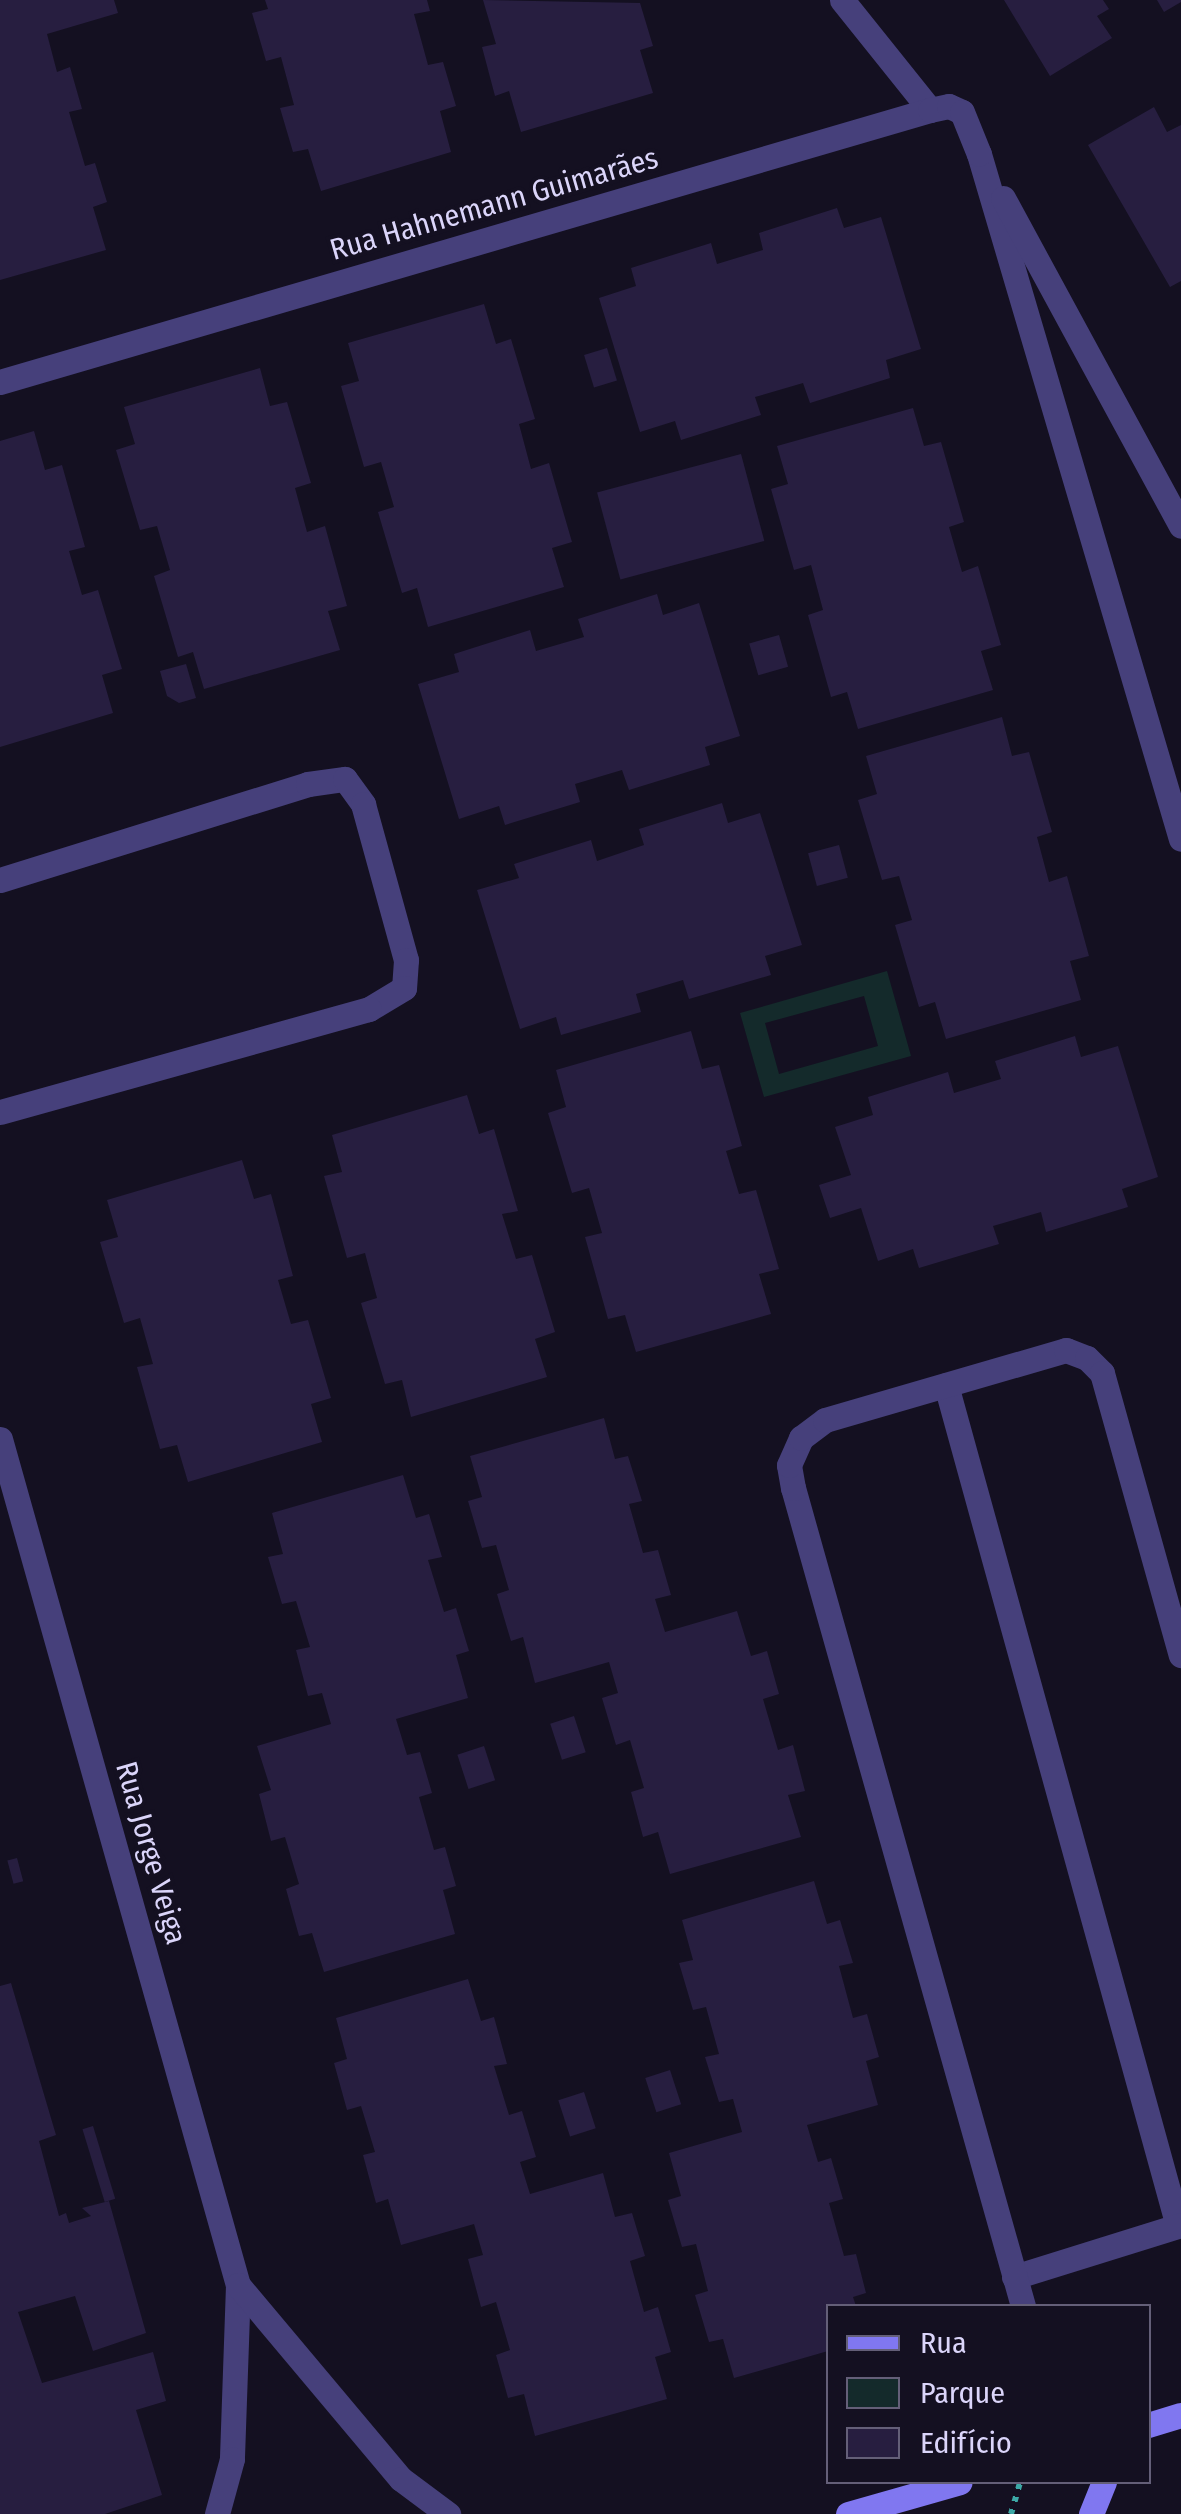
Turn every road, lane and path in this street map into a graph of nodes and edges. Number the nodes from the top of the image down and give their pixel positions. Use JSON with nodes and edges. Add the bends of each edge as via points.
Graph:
{"nodes":[{"id":1,"x":842,"y":0,"type":"edge"},
{"id":2,"x":930,"y":110,"type":"junction"},
{"id":3,"x":979,"y":154,"type":"junction"},
{"id":4,"x":0,"y":382,"type":"edge"},
{"id":5,"x":1181,"y":526,"type":"edge"},
{"id":6,"x":1181,"y":839,"type":"edge"},
{"id":7,"x":0,"y":880,"type":"edge"},
{"id":8,"x":0,"y":1112,"type":"edge"},
{"id":9,"x":946,"y":1385,"type":"junction"},
{"id":10,"x":0,"y":1439,"type":"edge"},
{"id":11,"x":1181,"y":1656,"type":"edge"},
{"id":12,"x":1180,"y":2226,"type":"edge"},
{"id":13,"x":1014,"y":2277,"type":"junction"},
{"id":14,"x":238,"y":2285,"type":"junction"},
{"id":15,"x":1022,"y":2304,"type":"edge"},
{"id":16,"x":1181,"y":2415,"type":"edge"},
{"id":17,"x":1151,"y":2424,"type":"edge"},
{"id":18,"x":953,"y":2484,"type":"edge"},
{"id":19,"x":1020,"y":2484,"type":"edge"},
{"id":20,"x":1103,"y":2484,"type":"edge"},
{"id":21,"x":217,"y":2514,"type":"edge"},
{"id":22,"x":448,"y":2514,"type":"edge"},
{"id":23,"x":848,"y":2514,"type":"edge"},
{"id":24,"x":1012,"y":2514,"type":"edge"},
{"id":25,"x":1091,"y":2514,"type":"edge"}],
"edges":[{"from":1,"to":2,"type":"street"},
{"from":2,"to":3,"type":"street","via":[[949,106],[962,112]]},
{"from":2,"to":4,"type":"street","name":"Rua Hahnemann Guimarães"},
{"from":3,"to":5,"type":"street"},
{"from":3,"to":6,"type":"street"},
{"from":7,"to":8,"type":"street","via":[[308,784],[345,779],[363,804],[406,960],[404,988],[368,1008]]},
{"from":9,"to":11,"type":"street","via":[[1066,1350],[1102,1373]]},
{"from":9,"to":12,"type":"street"},
{"from":9,"to":13,"type":"street","via":[[824,1420],[801,1438],[790,1465]]},
{"from":10,"to":14,"type":"street","name":"Rua Jorge Veiga"},
{"from":12,"to":13,"type":"street"},
{"from":13,"to":15,"type":"street"},
{"from":14,"to":21,"type":"street","name":"Rua Jorge Veiga","via":[[232,2459]]},
{"from":14,"to":22,"type":"street","name":"Rua Jorge Veiga","via":[[401,2479]]},
{"from":16,"to":17,"type":"main road"},
{"from":18,"to":23,"type":"main road"},
{"from":19,"to":24,"type":"path"},
{"from":20,"to":25,"type":"main road"}]}
